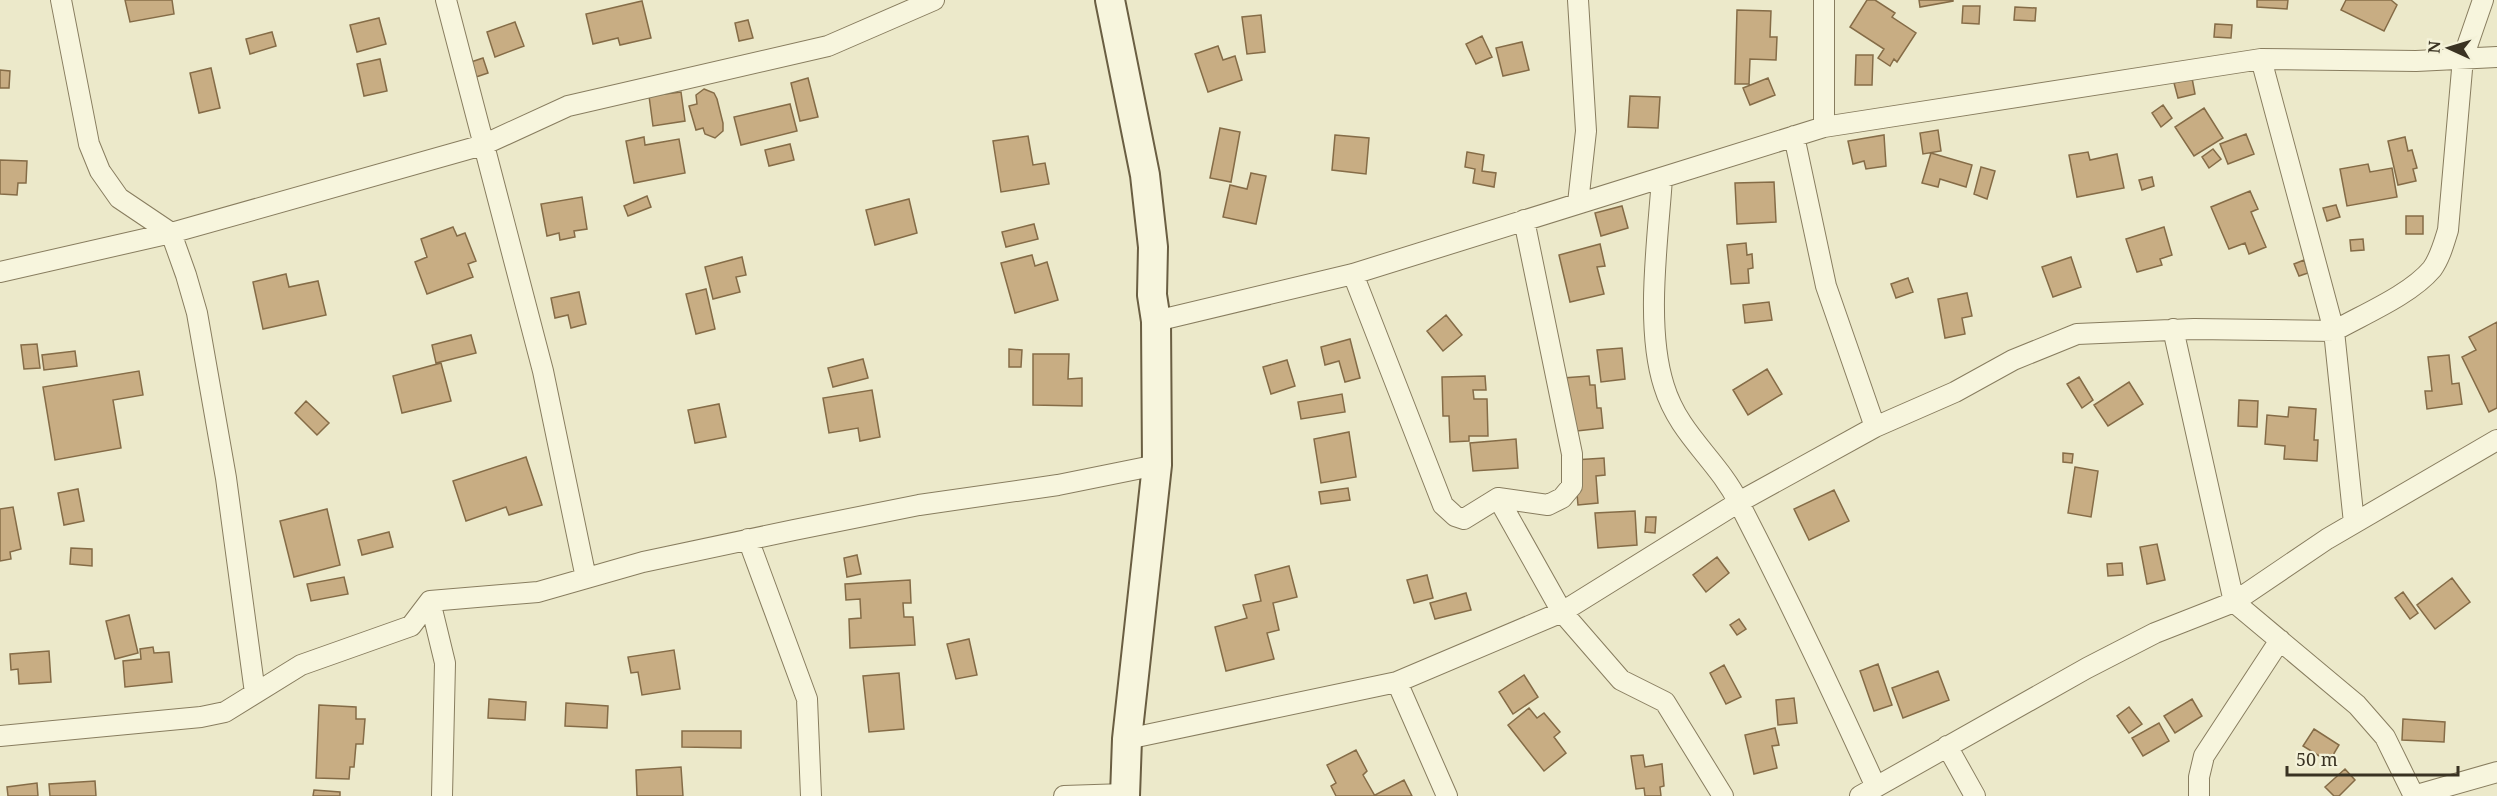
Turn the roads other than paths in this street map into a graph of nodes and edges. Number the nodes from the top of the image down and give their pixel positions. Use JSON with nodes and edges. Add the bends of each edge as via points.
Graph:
{"nodes":[{"id":1,"x":61,"y":0,"type":"edge"},
{"id":2,"x":446,"y":0,"type":"edge"},
{"id":3,"x":934,"y":0,"type":"edge"},
{"id":4,"x":1110,"y":0,"type":"edge"},
{"id":5,"x":1578,"y":0,"type":"edge"},
{"id":6,"x":1824,"y":0,"type":"edge"},
{"id":7,"x":2483,"y":0,"type":"edge"},
{"id":8,"x":915,"y":5,"type":"edge"},
{"id":9,"x":2497,"y":57,"type":"edge"},
{"id":10,"x":2463,"y":58,"type":"junction"},
{"id":11,"x":2261,"y":59,"type":"junction"},
{"id":12,"x":1824,"y":127,"type":"junction"},
{"id":13,"x":1794,"y":136,"type":"junction"},
{"id":14,"x":483,"y":145,"type":"junction"},
{"id":15,"x":1662,"y":177,"type":"junction"},
{"id":16,"x":1578,"y":203,"type":"junction"},
{"id":17,"x":1524,"y":220,"type":"junction"},
{"id":18,"x":171,"y":233,"type":"junction"},
{"id":19,"x":0,"y":272,"type":"edge"},
{"id":20,"x":1353,"y":274,"type":"junction"},
{"id":21,"x":1156,"y":321,"type":"junction"},
{"id":22,"x":2173,"y":330,"type":"junction"},
{"id":23,"x":2334,"y":331,"type":"junction"},
{"id":24,"x":1875,"y":427,"type":"junction"},
{"id":25,"x":2497,"y":440,"type":"edge"},
{"id":26,"x":1157,"y":465,"type":"junction"},
{"id":27,"x":1498,"y":498,"type":"junction"},
{"id":28,"x":1739,"y":502,"type":"junction"},
{"id":29,"x":2354,"y":523,"type":"junction"},
{"id":30,"x":748,"y":539,"type":"junction"},
{"id":31,"x":586,"y":578,"type":"junction"},
{"id":32,"x":430,"y":601,"type":"junction"},
{"id":33,"x":2234,"y":602,"type":"junction"},
{"id":34,"x":1562,"y":612,"type":"junction"},
{"id":35,"x":2280,"y":640,"type":"junction"},
{"id":36,"x":1397,"y":682,"type":"junction"},
{"id":37,"x":255,"y":693,"type":"junction"},
{"id":38,"x":0,"y":736,"type":"edge"},
{"id":39,"x":1127,"y":739,"type":"junction"},
{"id":40,"x":1947,"y":746,"type":"junction"},
{"id":41,"x":2497,"y":772,"type":"edge"},
{"id":42,"x":1868,"y":791,"type":"edge"},
{"id":43,"x":1125,"y":795,"type":"edge"},
{"id":44,"x":442,"y":796,"type":"edge"},
{"id":45,"x":811,"y":796,"type":"edge"},
{"id":46,"x":1064,"y":796,"type":"edge"},
{"id":47,"x":1447,"y":796,"type":"edge"},
{"id":48,"x":1723,"y":796,"type":"edge"},
{"id":49,"x":1975,"y":796,"type":"edge"},
{"id":50,"x":2199,"y":796,"type":"edge"},
{"id":51,"x":2414,"y":796,"type":"edge"}],
"edges":[{"from":1,"to":18,"type":"street","via":[[89,144],[100,171],[119,198]]},
{"from":2,"to":14,"type":"street"},
{"from":3,"to":8,"type":"street"},
{"from":4,"to":21,"type":"street","via":[[1145,175]]},
{"from":5,"to":16,"type":"street","via":[[1586,131]]},
{"from":6,"to":12,"type":"street"},
{"from":7,"to":10,"type":"street"},
{"from":8,"to":14,"type":"street","via":[[828,46],[568,106]]},
{"from":9,"to":10,"type":"street"},
{"from":10,"to":11,"type":"street"},
{"from":10,"to":23,"type":"street","via":[[2448,230],[2442,250],[2432,268],[2413,286]]},
{"from":11,"to":12,"type":"street"},
{"from":11,"to":23,"type":"street"},
{"from":12,"to":13,"type":"street"},
{"from":13,"to":15,"type":"street"},
{"from":13,"to":24,"type":"street","via":[[1826,286]]},
{"from":14,"to":18,"type":"street"},
{"from":14,"to":31,"type":"street","via":[[543,371]]},
{"from":15,"to":16,"type":"street"},
{"from":15,"to":28,"type":"street","via":[[1655,294],[1663,383],[1675,417]]},
{"from":16,"to":17,"type":"street"},
{"from":17,"to":20,"type":"street"},
{"from":17,"to":27,"type":"street","via":[[1572,454],[1572,486],[1562,498],[1548,504]]},
{"from":18,"to":19,"type":"street"},
{"from":18,"to":37,"type":"street","via":[[201,337],[226,478]]},
{"from":20,"to":21,"type":"street"},
{"from":20,"to":27,"type":"street","via":[[1443,505],[1464,519]]},
{"from":21,"to":26,"type":"street"},
{"from":22,"to":23,"type":"street"},
{"from":22,"to":24,"type":"street","via":[[2077,334],[2022,356],[1955,392]]},
{"from":22,"to":33,"type":"street"},
{"from":23,"to":29,"type":"street"},
{"from":24,"to":28,"type":"street"},
{"from":25,"to":29,"type":"street"},
{"from":26,"to":30,"type":"street","via":[[1058,485],[919,505]]},
{"from":26,"to":39,"type":"street"},
{"from":27,"to":34,"type":"street"},
{"from":28,"to":34,"type":"street"},
{"from":28,"to":42,"type":"street","via":[[1808,638]]},
{"from":29,"to":33,"type":"street"},
{"from":30,"to":31,"type":"street"},
{"from":30,"to":45,"type":"street","via":[[807,699]]},
{"from":31,"to":32,"type":"street","via":[[538,592]]},
{"from":32,"to":37,"type":"street","via":[[411,626],[301,665]]},
{"from":32,"to":44,"type":"street","via":[[445,663]]},
{"from":33,"to":35,"type":"street"},
{"from":33,"to":40,"type":"street","via":[[2136,643]]},
{"from":34,"to":36,"type":"street"},
{"from":34,"to":48,"type":"street","via":[[1621,680],[1665,702]]},
{"from":35,"to":50,"type":"street","via":[[2204,756]]},
{"from":35,"to":51,"type":"street","via":[[2357,705],[2385,737]]},
{"from":36,"to":39,"type":"street"},
{"from":36,"to":47,"type":"street"},
{"from":37,"to":38,"type":"street","via":[[225,712],[201,717]]},
{"from":39,"to":43,"type":"street"},
{"from":40,"to":42,"type":"street"},
{"from":40,"to":49,"type":"street"},
{"from":41,"to":51,"type":"street"},
{"from":43,"to":46,"type":"street"}]}
